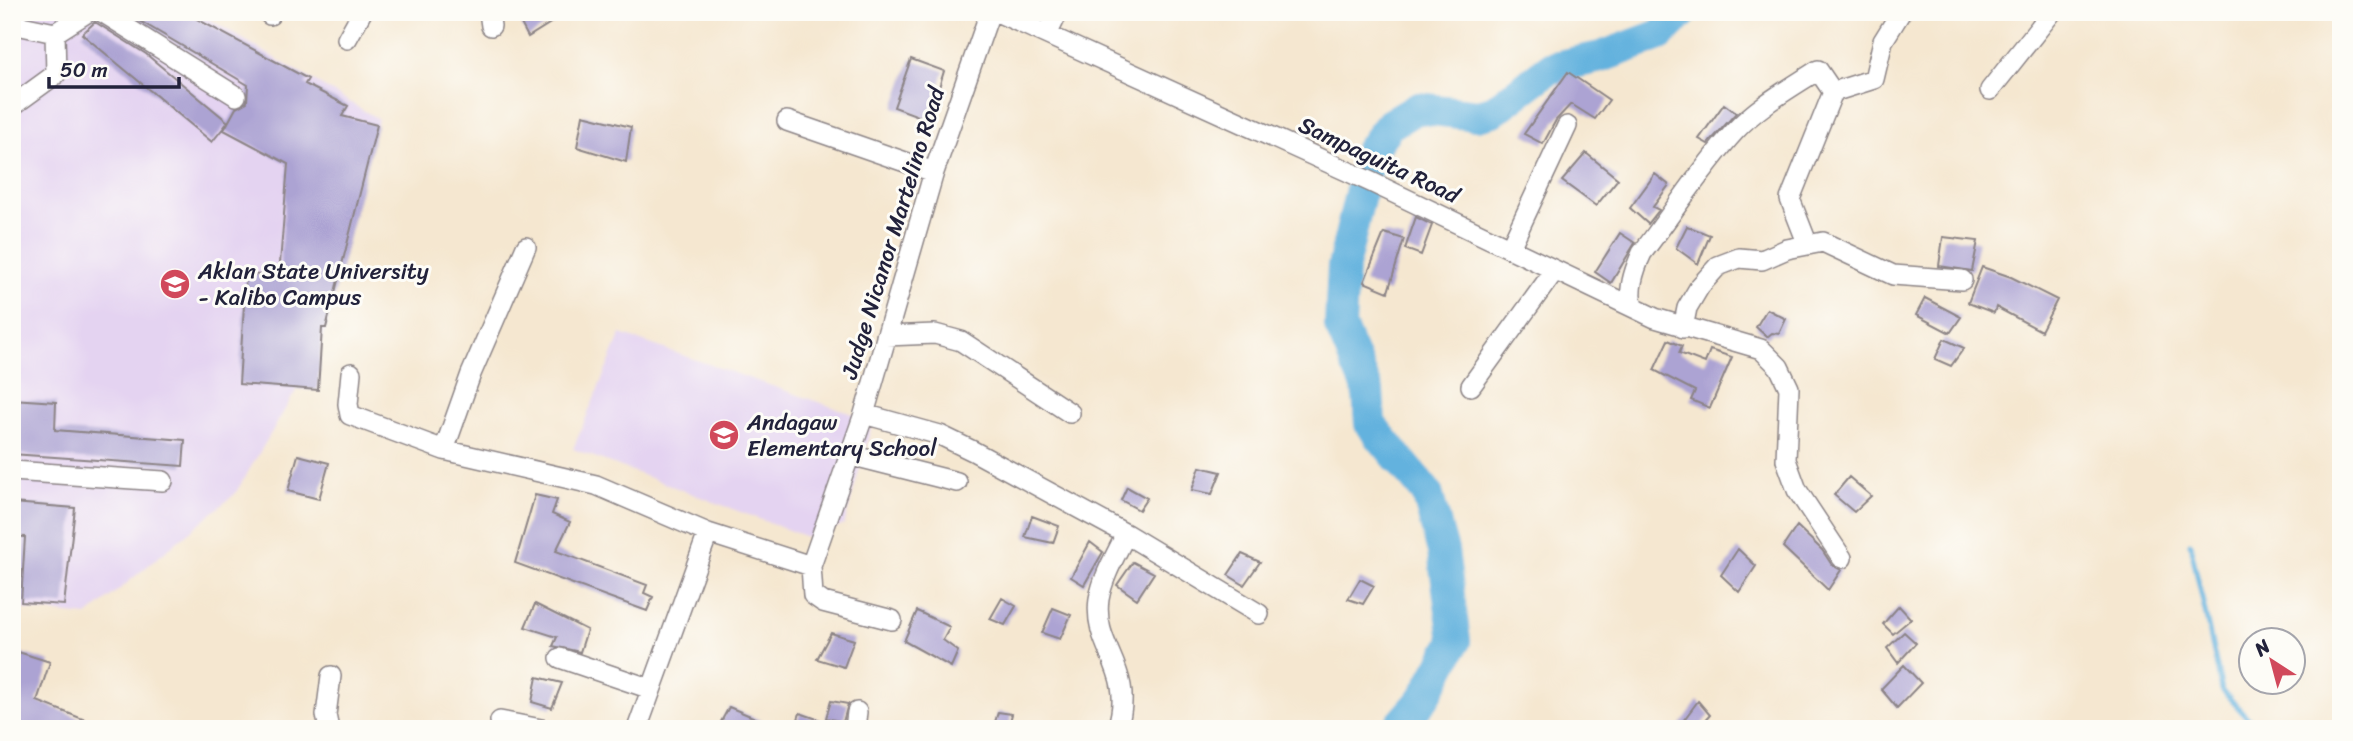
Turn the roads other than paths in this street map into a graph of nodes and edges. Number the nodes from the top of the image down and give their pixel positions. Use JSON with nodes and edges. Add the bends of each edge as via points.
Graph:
{"nodes":[{"id":1,"x":88,"y":12,"type":"edge"},
{"id":2,"x":102,"y":12,"type":"edge"},
{"id":3,"x":362,"y":12,"type":"edge"},
{"id":4,"x":990,"y":12,"type":"edge"},
{"id":5,"x":997,"y":12,"type":"edge"},
{"id":6,"x":1058,"y":12,"type":"edge"},
{"id":7,"x":1901,"y":12,"type":"edge"},
{"id":8,"x":2052,"y":12,"type":"edge"},
{"id":9,"x":12,"y":24,"type":"edge"},
{"id":10,"x":55,"y":33,"type":"junction"},
{"id":11,"x":1048,"y":33,"type":"junction"},
{"id":12,"x":348,"y":40,"type":"dead end"},
{"id":13,"x":1990,"y":90,"type":"dead end"},
{"id":14,"x":1833,"y":92,"type":"junction"},
{"id":15,"x":236,"y":96,"type":"dead end"},
{"id":16,"x":12,"y":106,"type":"edge"},
{"id":17,"x":787,"y":121,"type":"dead end"},
{"id":18,"x":1567,"y":126,"type":"dead end"},
{"id":19,"x":934,"y":172,"type":"junction"},
{"id":20,"x":1808,"y":245,"type":"junction"},
{"id":21,"x":526,"y":247,"type":"dead end"},
{"id":22,"x":1510,"y":248,"type":"junction"},
{"id":23,"x":1555,"y":270,"type":"junction"},
{"id":24,"x":1962,"y":280,"type":"dead end"},
{"id":25,"x":1634,"y":308,"type":"junction"},
{"id":26,"x":1683,"y":328,"type":"junction"},
{"id":27,"x":886,"y":337,"type":"junction"},
{"id":28,"x":352,"y":373,"type":"dead end"},
{"id":29,"x":1471,"y":386,"type":"dead end"},
{"id":30,"x":1070,"y":413,"type":"dead end"},
{"id":31,"x":864,"y":414,"type":"junction"},
{"id":32,"x":444,"y":450,"type":"junction"},
{"id":33,"x":850,"y":455,"type":"junction"},
{"id":34,"x":12,"y":471,"type":"edge"},
{"id":35,"x":163,"y":481,"type":"dead end"},
{"id":36,"x":957,"y":482,"type":"dead end"},
{"id":37,"x":708,"y":533,"type":"junction"},
{"id":38,"x":1126,"y":534,"type":"junction"},
{"id":39,"x":1842,"y":558,"type":"dead end"},
{"id":40,"x":811,"y":566,"type":"junction"},
{"id":41,"x":1259,"y":614,"type":"dead end"},
{"id":42,"x":892,"y":620,"type":"dead end"},
{"id":43,"x":560,"y":658,"type":"dead end"},
{"id":44,"x":331,"y":676,"type":"dead end"},
{"id":45,"x":651,"y":689,"type":"junction"},
{"id":46,"x":500,"y":721,"type":"dead end"},
{"id":47,"x":329,"y":729,"type":"edge"},
{"id":48,"x":541,"y":729,"type":"edge"},
{"id":49,"x":637,"y":729,"type":"edge"},
{"id":50,"x":1118,"y":729,"type":"edge"}],
"edges":[{"from":1,"to":10,"type":"street"},
{"from":2,"to":15,"type":"street"},
{"from":3,"to":12,"type":"street"},
{"from":4,"to":19,"type":"street","name":"Judge Nicanor Martelino Road"},
{"from":5,"to":11,"type":"street","name":"Sampaguita Road"},
{"from":6,"to":11,"type":"street"},
{"from":7,"to":14,"type":"street","via":[[1882,41],[1874,79]]},
{"from":8,"to":13,"type":"street"},
{"from":9,"to":10,"type":"street"},
{"from":10,"to":16,"type":"street","via":[[56,74]]},
{"from":11,"to":22,"type":"street","name":"Sampaguita Road"},
{"from":14,"to":20,"type":"street","via":[[1790,198]]},
{"from":14,"to":25,"type":"street","via":[[1818,71],[1769,100],[1735,131],[1642,253],[1630,299]]},
{"from":17,"to":19,"type":"street"},
{"from":18,"to":22,"type":"street"},
{"from":19,"to":27,"type":"street","name":"Judge Nicanor Martelino Road"},
{"from":20,"to":24,"type":"street","via":[[1823,242],[1893,275]]},
{"from":20,"to":26,"type":"street","via":[[1762,260],[1739,258],[1718,266],[1687,308]]},
{"from":21,"to":32,"type":"street"},
{"from":22,"to":23,"type":"street","name":"Sampaguita Road"},
{"from":23,"to":25,"type":"street","name":"Sampaguita Road"},
{"from":23,"to":29,"type":"street"},
{"from":25,"to":26,"type":"street","name":"Sampaguita Road"},
{"from":26,"to":39,"type":"street","name":"Sampaguita Road","via":[[1744,342],[1761,349],[1779,367],[1789,388],[1786,460],[1797,489]]},
{"from":27,"to":30,"type":"street","via":[[936,334],[961,341]]},
{"from":27,"to":31,"type":"street","name":"Judge Nicanor Martelino Road"},
{"from":28,"to":32,"type":"street","via":[[350,415]]},
{"from":31,"to":33,"type":"street","name":"Judge Nicanor Martelino Road"},
{"from":31,"to":38,"type":"street","via":[[940,435]]},
{"from":32,"to":37,"type":"street","via":[[596,485]]},
{"from":33,"to":36,"type":"street"},
{"from":33,"to":40,"type":"street","name":"Judge Nicanor Martelino Road"},
{"from":34,"to":35,"type":"street"},
{"from":37,"to":40,"type":"street"},
{"from":37,"to":45,"type":"street"},
{"from":38,"to":41,"type":"street"},
{"from":38,"to":50,"type":"street","via":[[1099,600],[1100,623],[1123,684],[1125,706]]},
{"from":40,"to":42,"type":"street","via":[[813,595],[823,602]]},
{"from":43,"to":45,"type":"street"},
{"from":44,"to":47,"type":"street","via":[[326,715]]},
{"from":45,"to":49,"type":"street"},
{"from":46,"to":48,"type":"street"}]}
